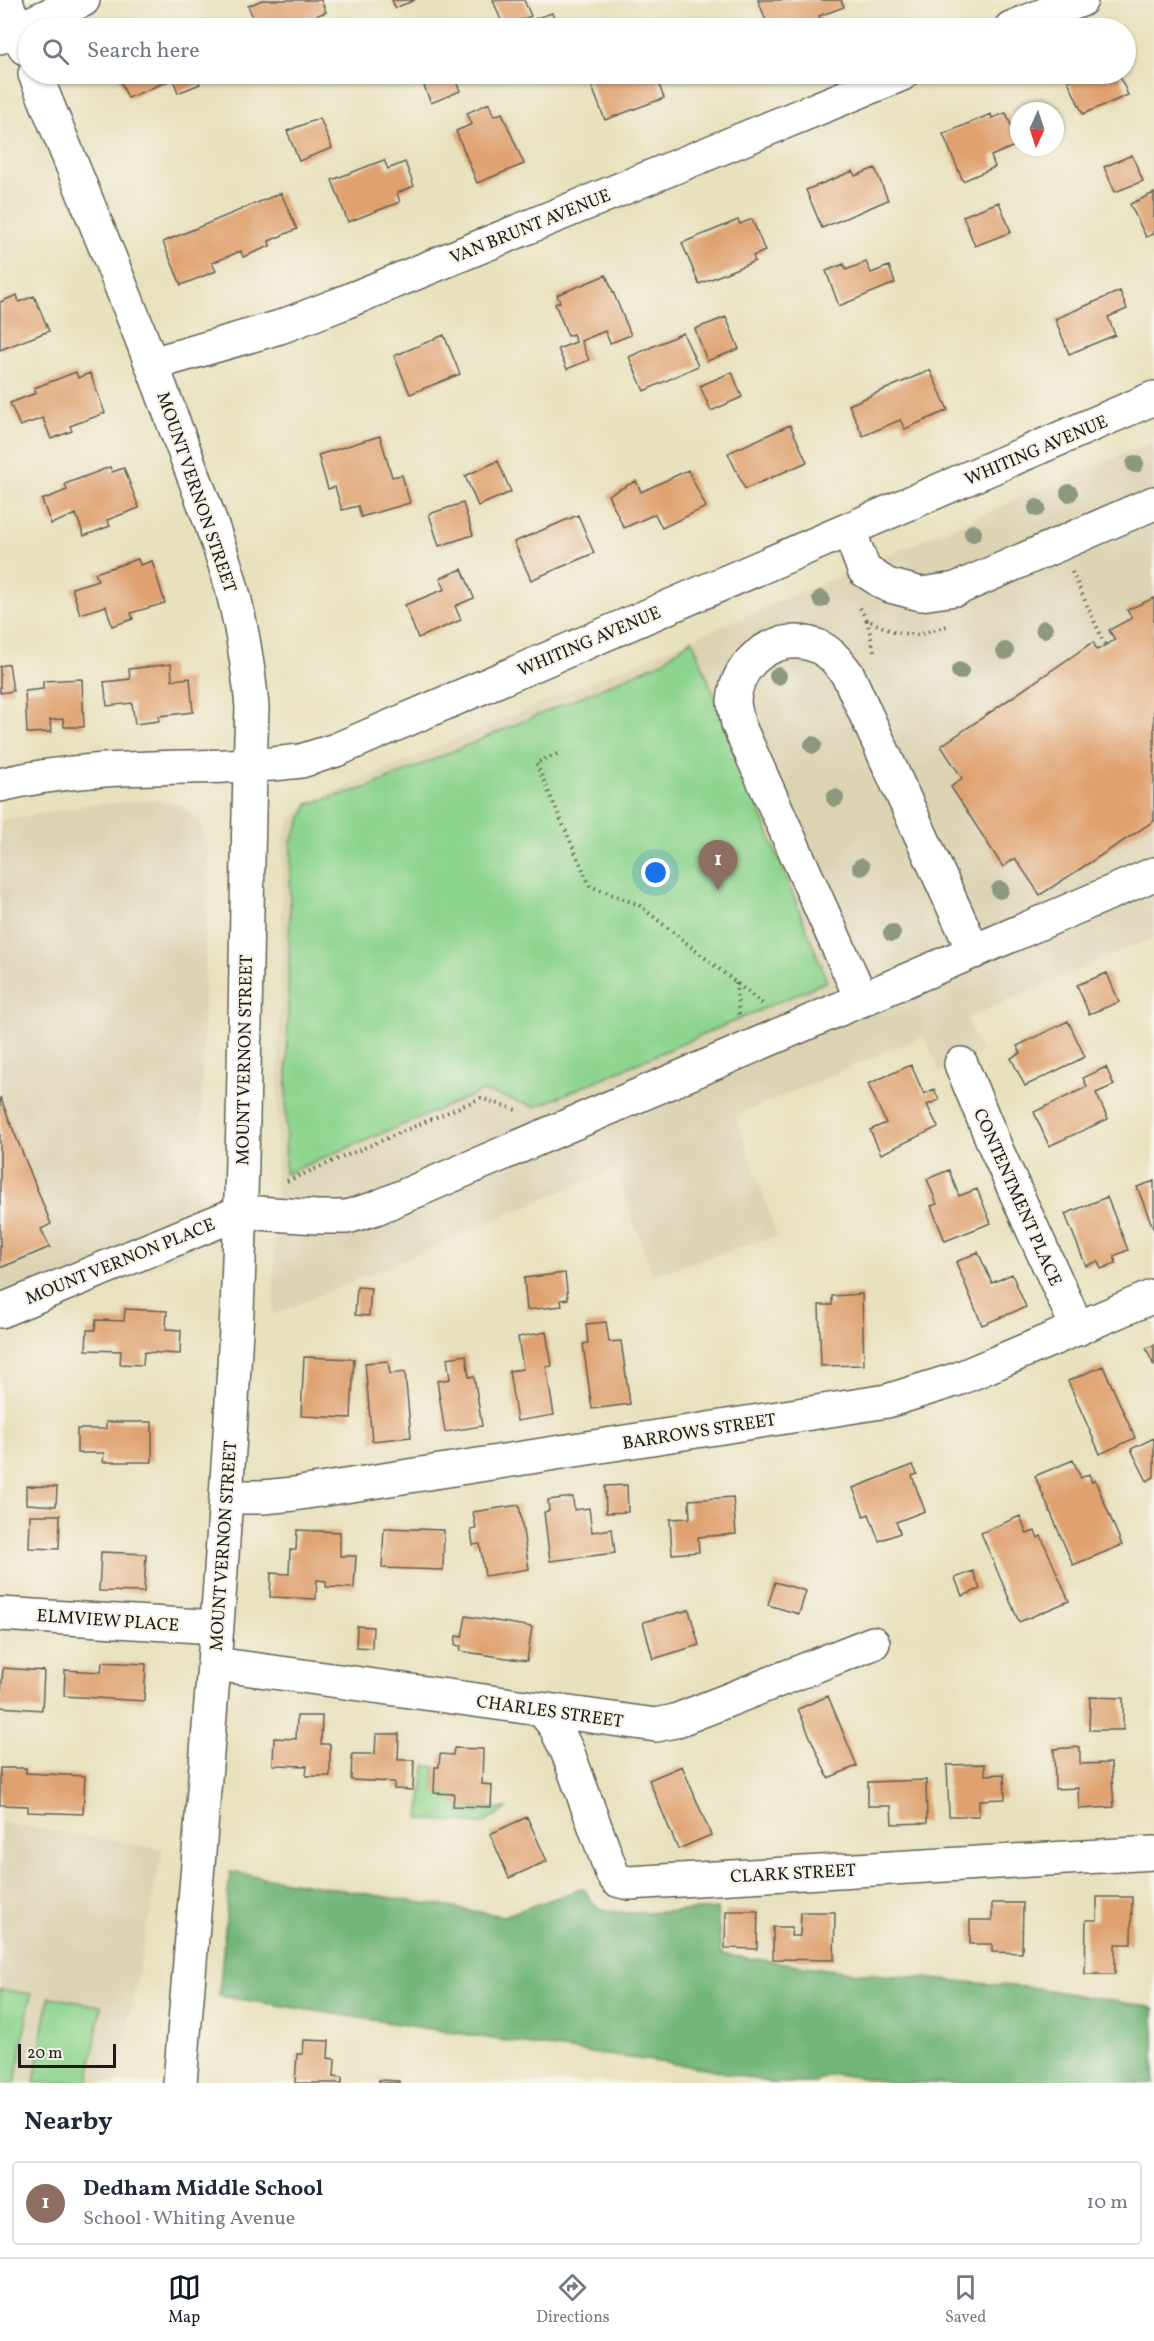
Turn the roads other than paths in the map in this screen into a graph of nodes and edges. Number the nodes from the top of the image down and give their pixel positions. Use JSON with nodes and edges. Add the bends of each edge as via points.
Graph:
{"nodes":[{"id":1,"x":83,"y":0,"type":"edge"},
{"id":2,"x":1081,"y":0,"type":"edge"},
{"id":3,"x":42,"y":18,"type":"edge"},
{"id":4,"x":1036,"y":18,"type":"edge"},
{"id":5,"x":39,"y":84,"type":"edge"},
{"id":6,"x":878,"y":84,"type":"edge"},
{"id":7,"x":152,"y":364,"type":"junction"},
{"id":8,"x":1154,"y":398,"type":"edge"},
{"id":9,"x":1154,"y":503,"type":"edge"},
{"id":10,"x":849,"y":530,"type":"junction"},
{"id":11,"x":251,"y":766,"type":"junction"},
{"id":12,"x":0,"y":785,"type":"edge"},
{"id":13,"x":1154,"y":874,"type":"edge"},
{"id":14,"x":974,"y":952,"type":"junction"},
{"id":15,"x":862,"y":1000,"type":"junction"},
{"id":16,"x":961,"y":1064,"type":"dead end"},
{"id":17,"x":241,"y":1212,"type":"junction"},
{"id":18,"x":1154,"y":1296,"type":"edge"},
{"id":19,"x":0,"y":1311,"type":"edge"},
{"id":20,"x":1078,"y":1329,"type":"junction"},
{"id":21,"x":227,"y":1497,"type":"junction"},
{"id":22,"x":0,"y":1614,"type":"edge"},
{"id":23,"x":217,"y":1627,"type":"junction"},
{"id":24,"x":873,"y":1643,"type":"dead end"},
{"id":25,"x":215,"y":1664,"type":"junction"},
{"id":26,"x":543,"y":1711,"type":"junction"},
{"id":27,"x":1154,"y":1853,"type":"edge"},
{"id":28,"x":180,"y":2083,"type":"edge"}],
"edges":[{"from":1,"to":3,"type":"street"},
{"from":2,"to":4,"type":"street"},
{"from":5,"to":7,"type":"street","name":"MOUNT VERNON STREET"},
{"from":6,"to":7,"type":"street","name":"VAN BRUNT AVENUE","via":[[340,304],[280,327]]},
{"from":7,"to":11,"type":"street","name":"MOUNT VERNON STREET","via":[[229,579],[248,664]]},
{"from":8,"to":10,"type":"street","name":"WHITING AVENUE"},
{"from":9,"to":10,"type":"street","via":[[956,589],[921,594],[887,585],[864,570]]},
{"from":10,"to":11,"type":"street","name":"WHITING AVENUE","via":[[336,750],[301,761]]},
{"from":11,"to":12,"type":"street","name":"WHITING AVENUE","via":[[101,769]]},
{"from":11,"to":17,"type":"street","name":"MOUNT VERNON STREET"},
{"from":13,"to":14,"type":"street"},
{"from":14,"to":15,"type":"street"},
{"from":14,"to":15,"type":"street","via":[[848,675],[836,658],[799,641],[779,643],[760,651],[736,683],[738,724]]},
{"from":15,"to":17,"type":"street","via":[[376,1208],[347,1217]]},
{"from":16,"to":20,"type":"street","name":"CONTENTMENT PLACE"},
{"from":17,"to":19,"type":"street","name":"MOUNT VERNON PLACE"},
{"from":17,"to":21,"type":"street","name":"MOUNT VERNON STREET"},
{"from":18,"to":20,"type":"street","name":"BARROWS STREET"},
{"from":20,"to":21,"type":"street","name":"BARROWS STREET","via":[[958,1379],[887,1401],[294,1494]]},
{"from":21,"to":23,"type":"street","name":"MOUNT VERNON STREET"},
{"from":22,"to":23,"type":"street","name":"ELMVIEW PLACE"},
{"from":23,"to":25,"type":"street","name":"MOUNT VERNON STREET"},
{"from":24,"to":26,"type":"street","name":"CHARLES STREET","via":[[656,1725]]},
{"from":25,"to":26,"type":"street","name":"CHARLES STREET"},
{"from":25,"to":28,"type":"street","name":"MOUNT VERNON STREET"},
{"from":26,"to":27,"type":"street","name":"CLARK STREET","via":[[565,1746],[612,1873],[617,1880],[628,1883]]}]}
